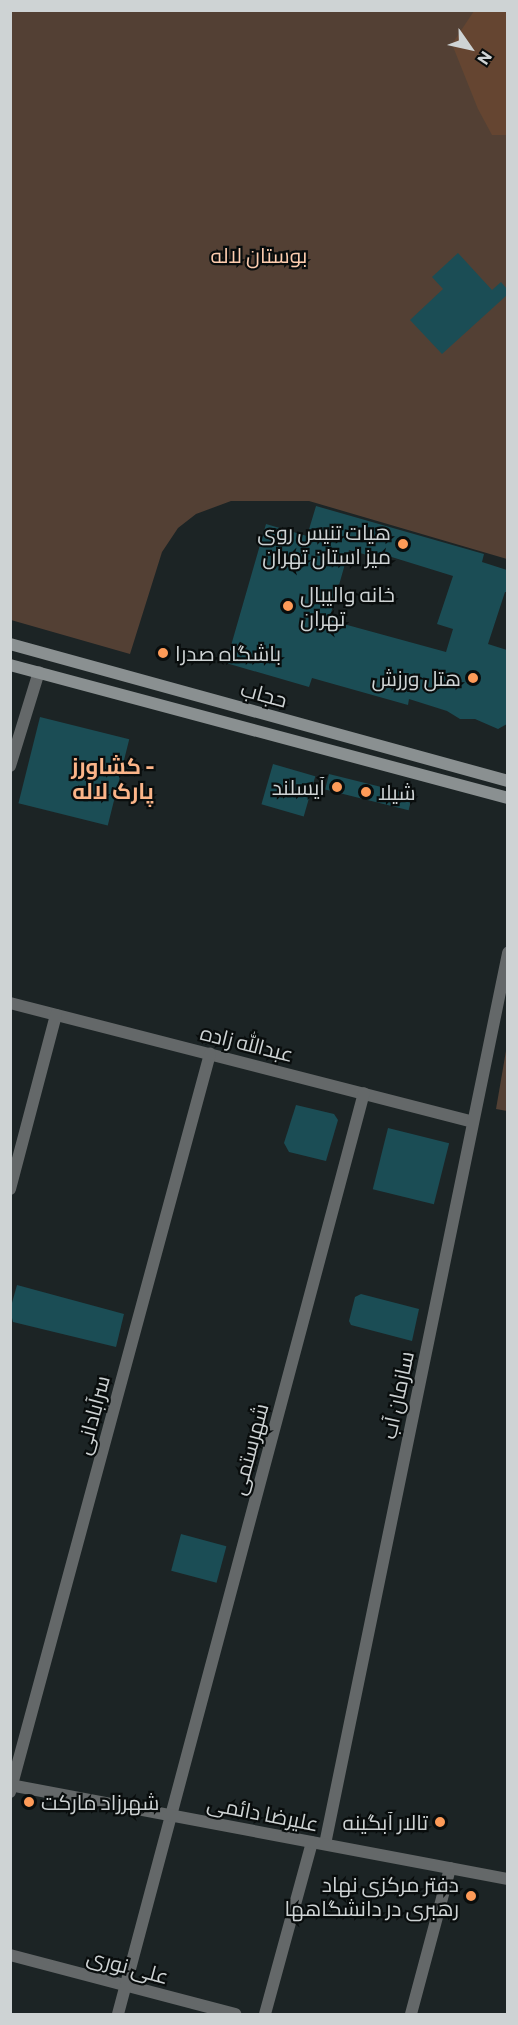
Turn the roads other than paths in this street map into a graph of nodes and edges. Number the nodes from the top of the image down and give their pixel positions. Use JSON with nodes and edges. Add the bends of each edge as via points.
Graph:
{"nodes":[{"id":1,"x":10,"y":644,"type":"edge"},
{"id":2,"x":10,"y":665,"type":"edge"},
{"id":3,"x":88,"y":665,"type":"junction"},
{"id":4,"x":39,"y":672,"type":"junction"},
{"id":5,"x":83,"y":685,"type":"junction"},
{"id":6,"x":10,"y":766,"type":"edge"},
{"id":7,"x":507,"y":781,"type":"edge"},
{"id":8,"x":507,"y":798,"type":"edge"},
{"id":9,"x":507,"y":953,"type":"edge"},
{"id":10,"x":10,"y":1003,"type":"edge"},
{"id":11,"x":56,"y":1015,"type":"junction"},
{"id":12,"x":210,"y":1054,"type":"junction"},
{"id":13,"x":364,"y":1093,"type":"junction"},
{"id":14,"x":473,"y":1122,"type":"junction"},
{"id":15,"x":10,"y":1189,"type":"edge"},
{"id":16,"x":11,"y":1788,"type":"edge"},
{"id":17,"x":171,"y":1815,"type":"junction"},
{"id":18,"x":318,"y":1843,"type":"junction"},
{"id":19,"x":450,"y":1868,"type":"junction"},
{"id":20,"x":507,"y":1879,"type":"edge"},
{"id":21,"x":10,"y":1955,"type":"edge"},
{"id":22,"x":125,"y":1986,"type":"junction"},
{"id":23,"x":118,"y":2014,"type":"edge"},
{"id":24,"x":236,"y":2014,"type":"edge"},
{"id":25,"x":265,"y":2014,"type":"edge"},
{"id":26,"x":411,"y":2014,"type":"edge"}],
"edges":[{"from":1,"to":3,"type":"main road","name":"حجاب"},
{"from":2,"to":4,"type":"main road","name":"حجاب"},
{"from":3,"to":5,"type":"main road"},
{"from":3,"to":7,"type":"main road","name":"حجاب"},
{"from":4,"to":5,"type":"main road","name":"حجاب"},
{"from":4,"to":6,"type":"street"},
{"from":5,"to":8,"type":"main road","name":"حجاب"},
{"from":9,"to":14,"type":"street","name":"سازمان آب"},
{"from":10,"to":11,"type":"street","name":"عبدالله زاده"},
{"from":11,"to":12,"type":"street","name":"عبدالله زاده"},
{"from":11,"to":15,"type":"street"},
{"from":12,"to":13,"type":"street","name":"عبدالله زاده"},
{"from":12,"to":16,"type":"street","name":"سرآبادانی"},
{"from":13,"to":14,"type":"street","name":"عبدالله زاده"},
{"from":13,"to":17,"type":"street","name":"شهرستمی"},
{"from":14,"to":18,"type":"street","name":"سازمان آب"},
{"from":16,"to":17,"type":"street","name":"علیرضا دائمی"},
{"from":17,"to":18,"type":"street","name":"علیرضا دائمی"},
{"from":17,"to":22,"type":"street","name":"شهرستمی"},
{"from":18,"to":19,"type":"street","name":"علیرضا دائمی"},
{"from":18,"to":25,"type":"street","name":"سازمان آب"},
{"from":19,"to":20,"type":"street","name":"علیرضا دائمی"},
{"from":19,"to":26,"type":"street"},
{"from":21,"to":22,"type":"street","name":"علی نوری"},
{"from":22,"to":23,"type":"street","name":"شهرستمی"},
{"from":22,"to":24,"type":"street","name":"علی نوری"}]}
